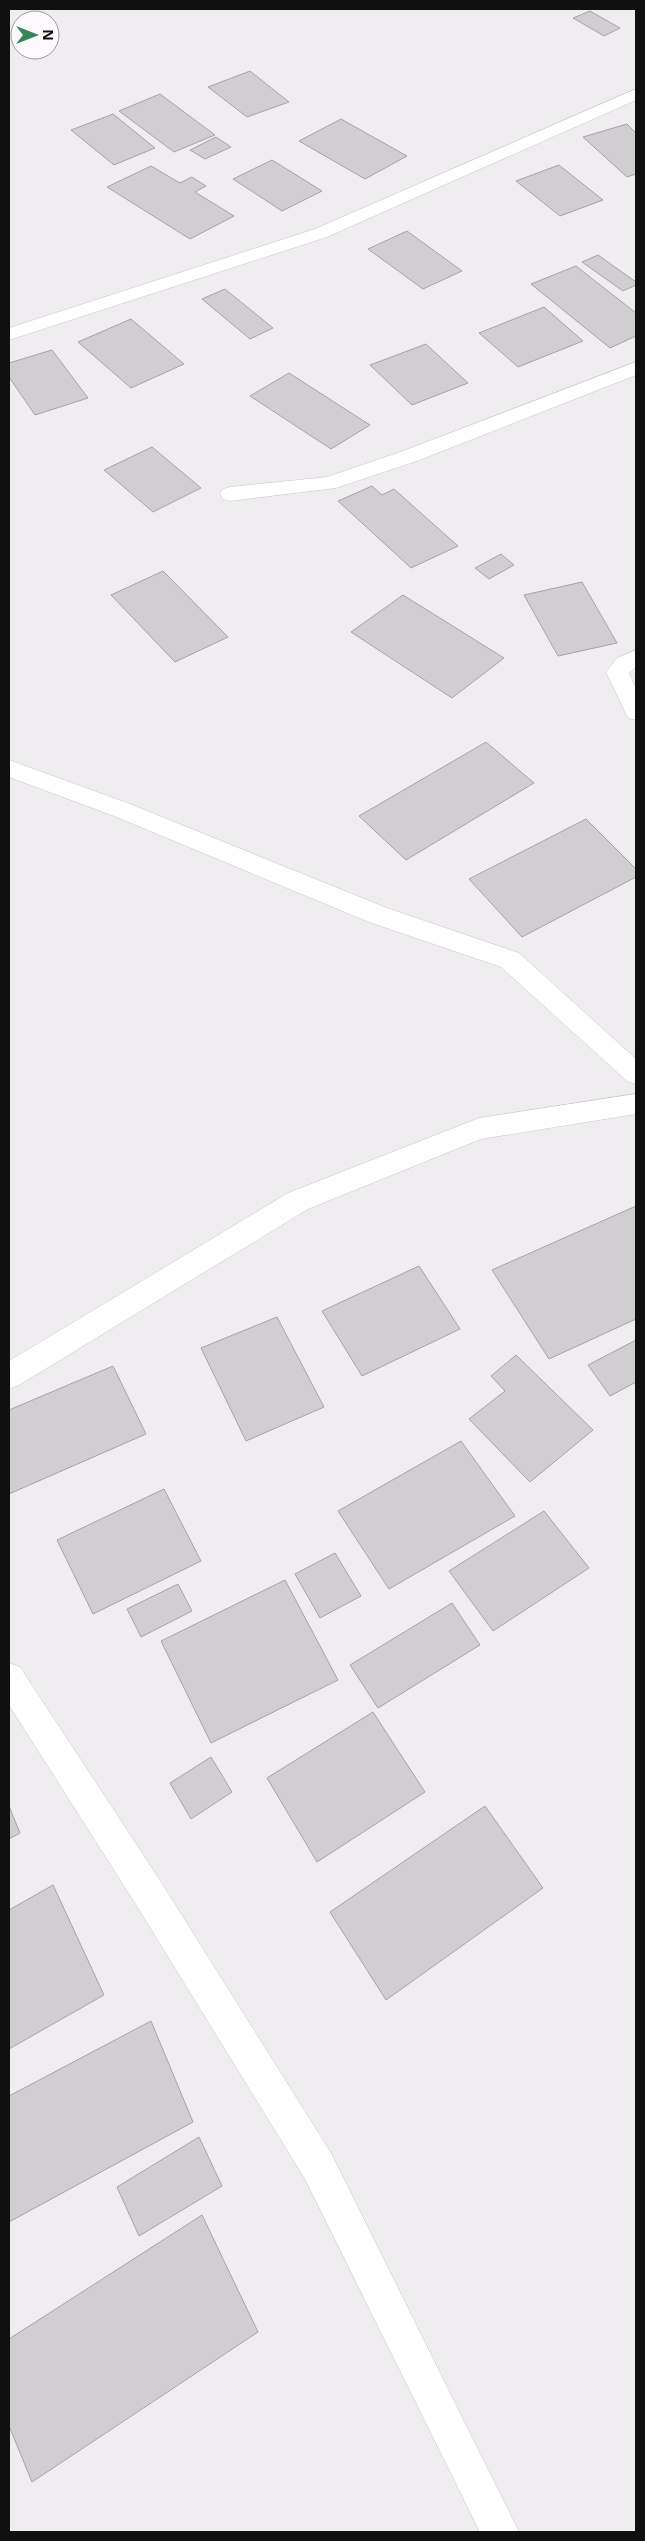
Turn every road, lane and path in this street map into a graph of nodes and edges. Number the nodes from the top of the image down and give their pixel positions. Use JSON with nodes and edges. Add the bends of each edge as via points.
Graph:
{"nodes":[{"id":1,"x":636,"y":94,"type":"edge"},
{"id":2,"x":9,"y":334,"type":"edge"},
{"id":3,"x":636,"y":368,"type":"edge"},
{"id":4,"x":230,"y":494,"type":"dead end"},
{"id":5,"x":636,"y":658,"type":"edge"},
{"id":6,"x":636,"y":712,"type":"edge"},
{"id":7,"x":9,"y":768,"type":"edge"},
{"id":8,"x":636,"y":1074,"type":"edge"},
{"id":9,"x":636,"y":1104,"type":"edge"},
{"id":10,"x":9,"y":1376,"type":"edge"},
{"id":11,"x":9,"y":1678,"type":"edge"},
{"id":12,"x":500,"y":2532,"type":"edge"}],
"edges":[{"from":1,"to":2,"type":"street","via":[[321,234]]},
{"from":3,"to":4,"type":"street","via":[[410,456],[329,483]]},
{"from":5,"to":6,"type":"street","via":[[617,672]]},
{"from":7,"to":8,"type":"street","via":[[122,810],[378,915],[510,960]]},
{"from":9,"to":10,"type":"street","via":[[479,1129],[298,1201]]},
{"from":11,"to":12,"type":"street","via":[[147,1891],[318,2166]]}]}
